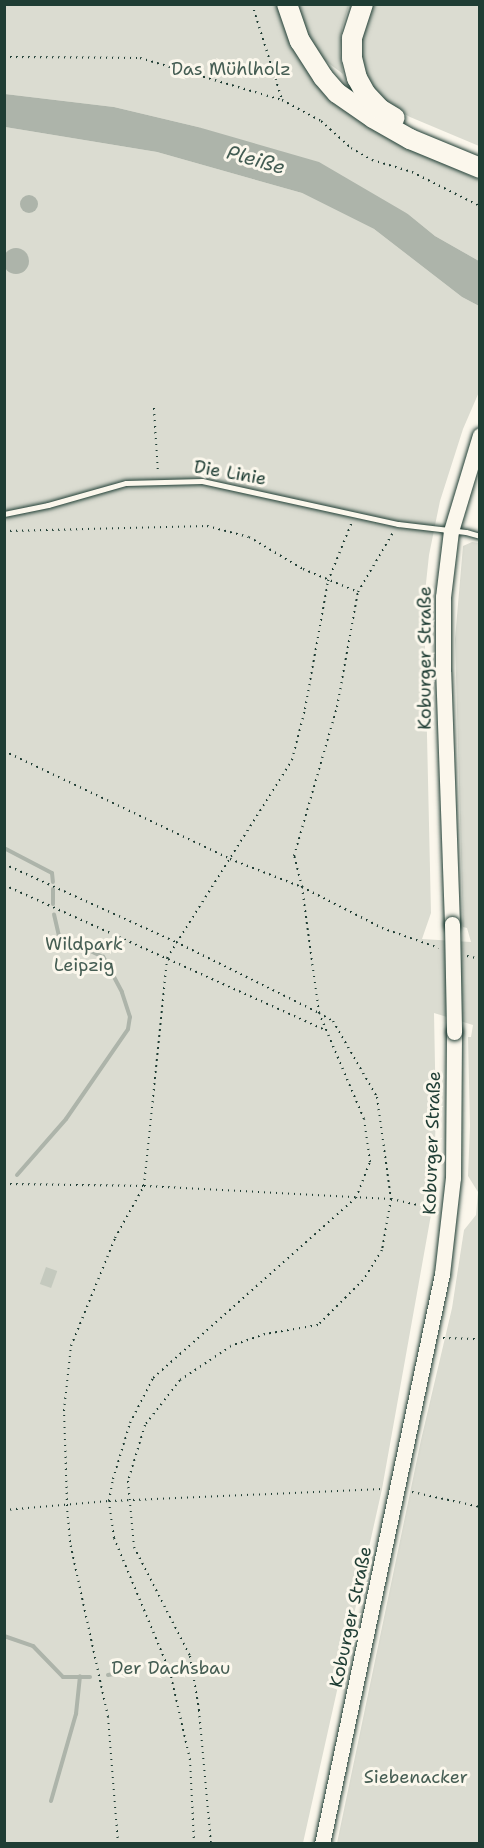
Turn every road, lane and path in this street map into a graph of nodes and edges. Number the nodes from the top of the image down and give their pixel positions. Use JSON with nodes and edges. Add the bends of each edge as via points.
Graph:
{"nodes":[{"id":1,"x":252,"y":4,"type":"edge"},
{"id":2,"x":287,"y":4,"type":"edge"},
{"id":3,"x":363,"y":4,"type":"edge"},
{"id":4,"x":4,"y":57,"type":"edge"},
{"id":5,"x":282,"y":100,"type":"junction"},
{"id":6,"x":480,"y":157,"type":"edge"},
{"id":7,"x":480,"y":168,"type":"edge"},
{"id":8,"x":480,"y":206,"type":"edge"},
{"id":9,"x":154,"y":408,"type":"dead end"},
{"id":10,"x":480,"y":435,"type":"edge"},
{"id":11,"x":158,"y":480,"type":"junction"},
{"id":12,"x":4,"y":514,"type":"edge"},
{"id":13,"x":354,"y":514,"type":"junction"},
{"id":14,"x":398,"y":524,"type":"junction"},
{"id":15,"x":4,"y":531,"type":"edge"},
{"id":16,"x":451,"y":531,"type":"junction"},
{"id":17,"x":480,"y":536,"type":"edge"},
{"id":18,"x":328,"y":581,"type":"junction"},
{"id":19,"x":358,"y":592,"type":"junction"},
{"id":20,"x":4,"y":751,"type":"edge"},
{"id":21,"x":230,"y":859,"type":"junction"},
{"id":22,"x":4,"y":864,"type":"edge"},
{"id":23,"x":4,"y":885,"type":"edge"},
{"id":24,"x":302,"y":888,"type":"junction"},
{"id":25,"x":176,"y":942,"type":"junction"},
{"id":26,"x":440,"y":948,"type":"dead end"},
{"id":27,"x":460,"y":954,"type":"dead end"},
{"id":28,"x":167,"y":958,"type":"junction"},
{"id":29,"x":480,"y":959,"type":"edge"},
{"id":30,"x":319,"y":1012,"type":"junction"},
{"id":31,"x":325,"y":1030,"type":"junction"},
{"id":32,"x":4,"y":1184,"type":"edge"},
{"id":33,"x":144,"y":1186,"type":"junction"},
{"id":34,"x":356,"y":1198,"type":"junction"},
{"id":35,"x":391,"y":1199,"type":"junction"},
{"id":36,"x":451,"y":1210,"type":"junction"},
{"id":37,"x":430,"y":1337,"type":"junction"},
{"id":38,"x":480,"y":1339,"type":"edge"},
{"id":39,"x":382,"y":1490,"type":"dead end"},
{"id":40,"x":412,"y":1492,"type":"dead end"},
{"id":41,"x":109,"y":1501,"type":"junction"},
{"id":42,"x":129,"y":1501,"type":"junction"},
{"id":43,"x":67,"y":1506,"type":"junction"},
{"id":44,"x":480,"y":1507,"type":"edge"},
{"id":45,"x":4,"y":1510,"type":"edge"},
{"id":46,"x":118,"y":1844,"type":"edge"},
{"id":47,"x":194,"y":1844,"type":"edge"},
{"id":48,"x":211,"y":1844,"type":"edge"},
{"id":49,"x":322,"y":1844,"type":"edge"}],
"edges":[{"from":1,"to":5,"type":"path"},
{"from":2,"to":7,"type":"highway","via":[[300,41],[337,93],[410,139]]},
{"from":3,"to":6,"type":"highway","via":[[352,38],[352,58],[366,94],[380,109],[400,121]]},
{"from":4,"to":5,"type":"path","via":[[140,58]]},
{"from":5,"to":8,"type":"path","via":[[321,121],[351,148],[372,160],[412,172]]},
{"from":9,"to":11,"type":"path"},
{"from":10,"to":16,"type":"main road","name":"Koburger Straße"},
{"from":11,"to":12,"type":"lane","name":"Die Linie","via":[[126,483]]},
{"from":11,"to":13,"type":"lane","name":"Die Linie","via":[[202,481]]},
{"from":13,"to":14,"type":"lane","name":"Die Linie"},
{"from":13,"to":18,"type":"path"},
{"from":14,"to":16,"type":"lane","name":"Die Linie"},
{"from":14,"to":19,"type":"path"},
{"from":15,"to":18,"type":"path","via":[[207,526],[249,537]]},
{"from":16,"to":17,"type":"lane","name":"Die Linie"},
{"from":16,"to":36,"type":"main road","name":"Koburger Straße","bridge":true,"via":[[442,616],[454,1032]]},
{"from":18,"to":19,"type":"path"},
{"from":18,"to":21,"type":"path","via":[[292,760]]},
{"from":19,"to":24,"type":"path","via":[[337,707],[294,856]]},
{"from":20,"to":21,"type":"path"},
{"from":21,"to":24,"type":"path"},
{"from":21,"to":25,"type":"path"},
{"from":22,"to":25,"type":"path"},
{"from":23,"to":28,"type":"path"},
{"from":24,"to":26,"type":"path","via":[[382,928]]},
{"from":24,"to":30,"type":"path"},
{"from":25,"to":28,"type":"path"},
{"from":25,"to":30,"type":"path"},
{"from":27,"to":29,"type":"path"},
{"from":28,"to":31,"type":"path"},
{"from":28,"to":33,"type":"path"},
{"from":30,"to":31,"type":"path"},
{"from":30,"to":35,"type":"path","via":[[333,1021],[377,1097]]},
{"from":31,"to":34,"type":"path","via":[[364,1119],[370,1162]]},
{"from":32,"to":33,"type":"path"},
{"from":33,"to":34,"type":"path"},
{"from":33,"to":43,"type":"path","via":[[115,1238],[71,1346],[64,1411]]},
{"from":34,"to":35,"type":"path"},
{"from":34,"to":41,"type":"path","via":[[153,1378],[130,1423]]},
{"from":35,"to":36,"type":"path"},
{"from":35,"to":42,"type":"path","via":[[382,1250],[363,1280],[318,1325],[265,1334],[231,1347],[180,1380],[145,1425],[128,1481]]},
{"from":36,"to":37,"type":"main road","name":"Koburger Straße"},
{"from":37,"to":38,"type":"path"},
{"from":37,"to":49,"type":"main road","name":"Koburger Straße"},
{"from":39,"to":42,"type":"path"},
{"from":40,"to":44,"type":"path"},
{"from":41,"to":42,"type":"path"},
{"from":41,"to":43,"type":"path"},
{"from":41,"to":47,"type":"path","via":[[114,1538],[170,1672],[190,1760]]},
{"from":42,"to":48,"type":"path","via":[[134,1547],[190,1656]]},
{"from":43,"to":45,"type":"path"},
{"from":43,"to":46,"type":"path","via":[[70,1542],[108,1718]]}]}
